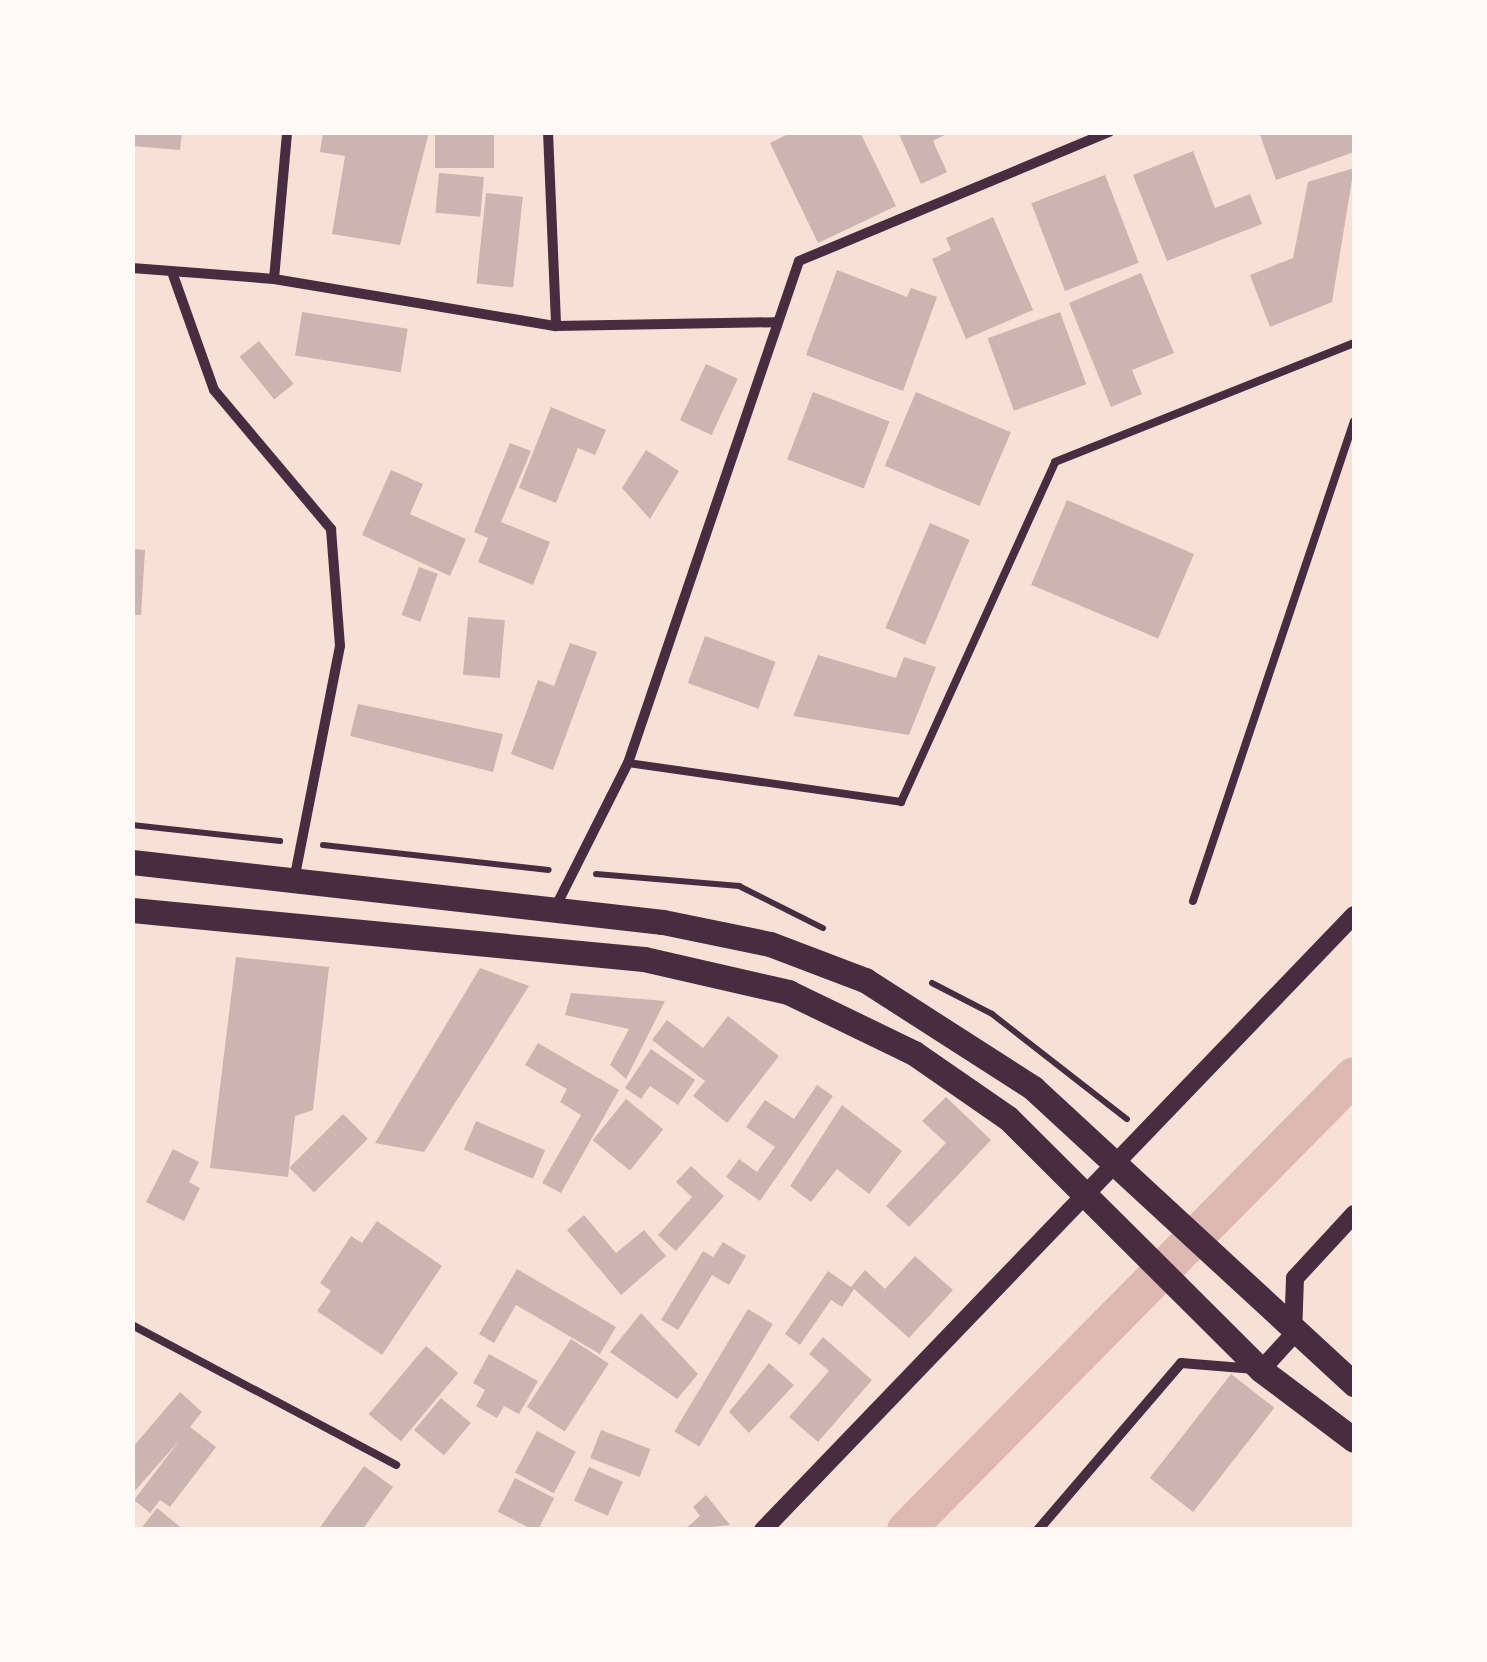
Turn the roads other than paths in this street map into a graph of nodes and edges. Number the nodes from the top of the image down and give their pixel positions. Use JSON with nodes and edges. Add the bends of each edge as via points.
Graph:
{"nodes":[{"id":1,"x":287,"y":132,"type":"edge"},
{"id":2,"x":548,"y":132,"type":"edge"},
{"id":3,"x":1109,"y":132,"type":"edge"},
{"id":4,"x":132,"y":268,"type":"edge"},
{"id":5,"x":172,"y":272,"type":"junction"},
{"id":6,"x":274,"y":279,"type":"junction"},
{"id":7,"x":776,"y":322,"type":"junction"},
{"id":8,"x":556,"y":326,"type":"junction"},
{"id":9,"x":1354,"y":342,"type":"edge"},
{"id":10,"x":1354,"y":421,"type":"edge"},
{"id":11,"x":628,"y":763,"type":"junction"},
{"id":12,"x":132,"y":862,"type":"edge"},
{"id":13,"x":294,"y":882,"type":"junction"},
{"id":14,"x":1193,"y":901,"type":"dead end"},
{"id":15,"x":132,"y":910,"type":"edge"},
{"id":16,"x":553,"y":912,"type":"junction"},
{"id":17,"x":1354,"y":915,"type":"edge"},
{"id":18,"x":1115,"y":1168,"type":"junction"},
{"id":19,"x":1082,"y":1195,"type":"junction"},
{"id":20,"x":1354,"y":1214,"type":"edge"},
{"id":21,"x":132,"y":1325,"type":"edge"},
{"id":22,"x":1293,"y":1335,"type":"junction"},
{"id":23,"x":1262,"y":1370,"type":"junction"},
{"id":24,"x":1348,"y":1380,"type":"edge"},
{"id":25,"x":1354,"y":1440,"type":"edge"},
{"id":26,"x":396,"y":1465,"type":"dead end"},
{"id":27,"x":763,"y":1530,"type":"edge"},
{"id":28,"x":1038,"y":1530,"type":"edge"}],
"edges":[{"from":1,"to":6,"type":"street"},
{"from":2,"to":8,"type":"street"},
{"from":3,"to":7,"type":"street","via":[[798,261]]},
{"from":4,"to":5,"type":"street"},
{"from":5,"to":6,"type":"street"},
{"from":5,"to":13,"type":"street","via":[[214,390],[331,529],[340,646]]},
{"from":6,"to":8,"type":"street"},
{"from":7,"to":8,"type":"street"},
{"from":7,"to":11,"type":"street"},
{"from":9,"to":11,"type":"lane","via":[[1054,462],[901,802]]},
{"from":10,"to":14,"type":"lane"},
{"from":11,"to":16,"type":"street"},
{"from":12,"to":13,"type":"main road"},
{"from":13,"to":16,"type":"main road"},
{"from":15,"to":19,"type":"main road","via":[[644,959],[788,992],[914,1053],[1008,1118]]},
{"from":16,"to":18,"type":"main road","via":[[770,944],[865,980],[1032,1088]]},
{"from":17,"to":18,"type":"street"},
{"from":18,"to":19,"type":"street"},
{"from":18,"to":22,"type":"main road"},
{"from":19,"to":23,"type":"main road"},
{"from":19,"to":27,"type":"street"},
{"from":20,"to":22,"type":"street","via":[[1295,1278]]},
{"from":21,"to":26,"type":"lane"},
{"from":22,"to":23,"type":"street"},
{"from":22,"to":24,"type":"main road"},
{"from":23,"to":25,"type":"main road"},
{"from":23,"to":28,"type":"street","via":[[1181,1363]]}]}
